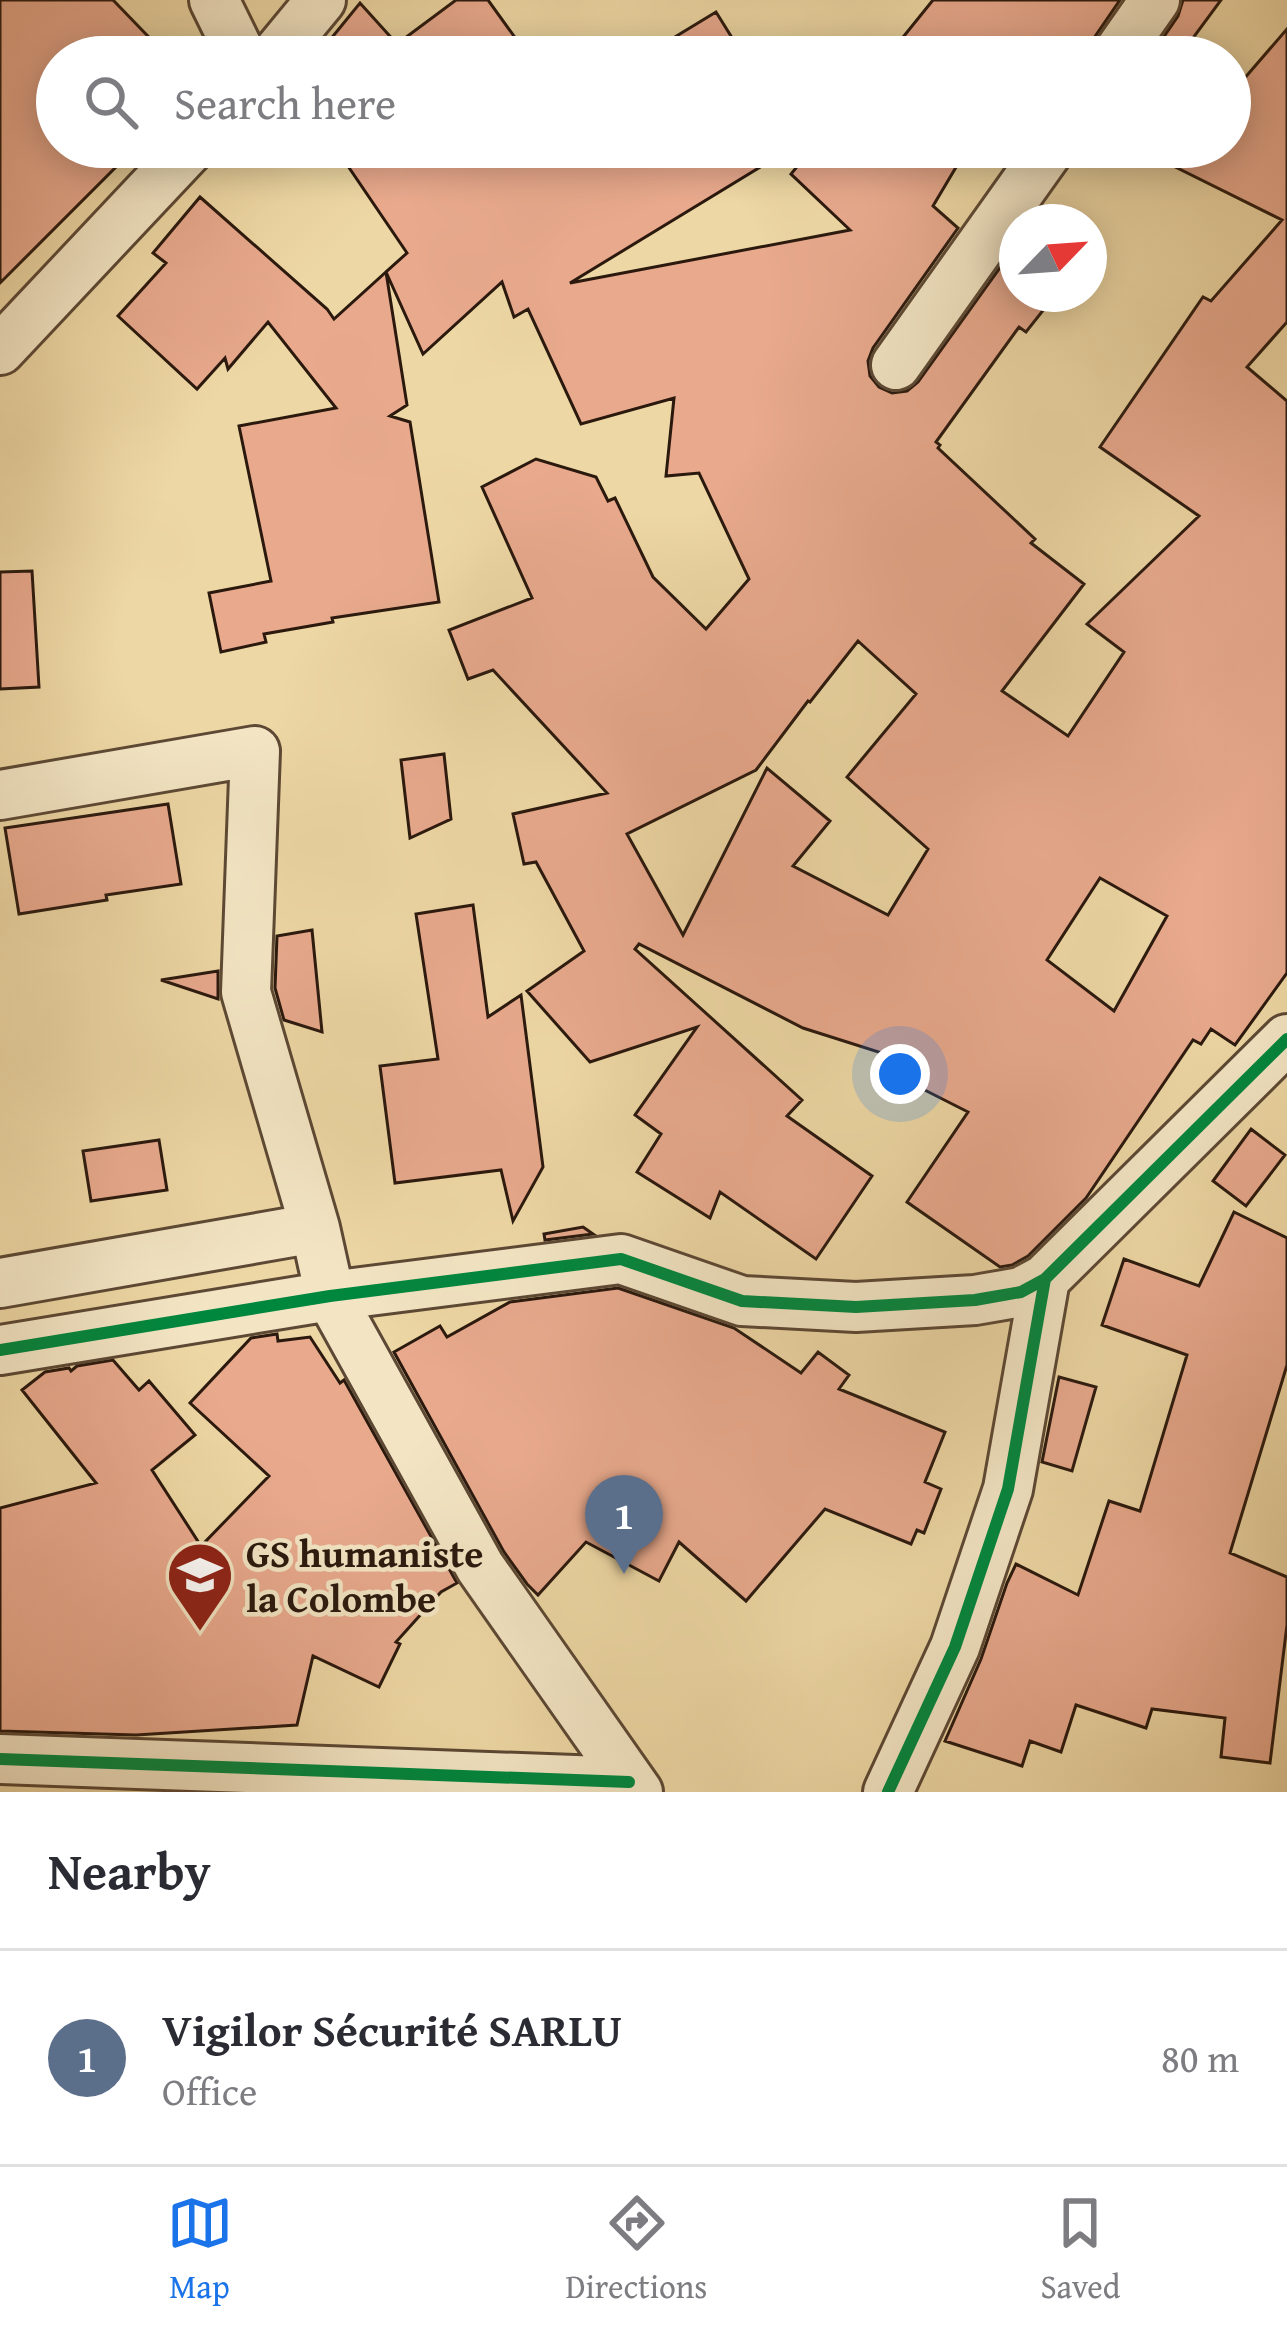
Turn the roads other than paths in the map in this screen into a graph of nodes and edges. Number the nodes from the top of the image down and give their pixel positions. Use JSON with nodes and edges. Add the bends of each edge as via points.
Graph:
{"nodes":[{"id":1,"x":214,"y":0,"type":"edge"},
{"id":2,"x":322,"y":0,"type":"edge"},
{"id":3,"x":1155,"y":0,"type":"edge"},
{"id":4,"x":232,"y":36,"type":"edge"},
{"id":5,"x":292,"y":36,"type":"edge"},
{"id":6,"x":1129,"y":36,"type":"edge"},
{"id":7,"x":171,"y":168,"type":"edge"},
{"id":8,"x":1036,"y":168,"type":"edge"},
{"id":9,"x":0,"y":350,"type":"edge"},
{"id":10,"x":896,"y":365,"type":"dead end"},
{"id":11,"x":0,"y":795,"type":"edge"},
{"id":12,"x":1287,"y":1040,"type":"edge"},
{"id":13,"x":315,"y":1228,"type":"junction"},
{"id":14,"x":1046,"y":1279,"type":"junction"},
{"id":15,"x":0,"y":1282,"type":"edge"},
{"id":16,"x":330,"y":1296,"type":"junction"},
{"id":17,"x":0,"y":1350,"type":"edge"},
{"id":18,"x":0,"y":1759,"type":"edge"},
{"id":19,"x":633,"y":1787,"type":"edge"},
{"id":20,"x":888,"y":1792,"type":"edge"}],
"edges":[{"from":1,"to":4,"type":"street"},
{"from":2,"to":5,"type":"street"},
{"from":3,"to":6,"type":"street"},
{"from":7,"to":9,"type":"street"},
{"from":8,"to":10,"type":"street"},
{"from":11,"to":13,"type":"street","via":[[255,751],[246,992]]},
{"from":12,"to":14,"type":"street"},
{"from":13,"to":15,"type":"street"},
{"from":13,"to":16,"type":"street"},
{"from":14,"to":16,"type":"street","via":[[975,1300],[856,1307],[742,1301],[621,1259]]},
{"from":14,"to":20,"type":"street","via":[[1008,1489],[955,1647]]},
{"from":16,"to":17,"type":"street"},
{"from":16,"to":19,"type":"street","via":[[480,1568]]},
{"from":18,"to":19,"type":"street"}]}
